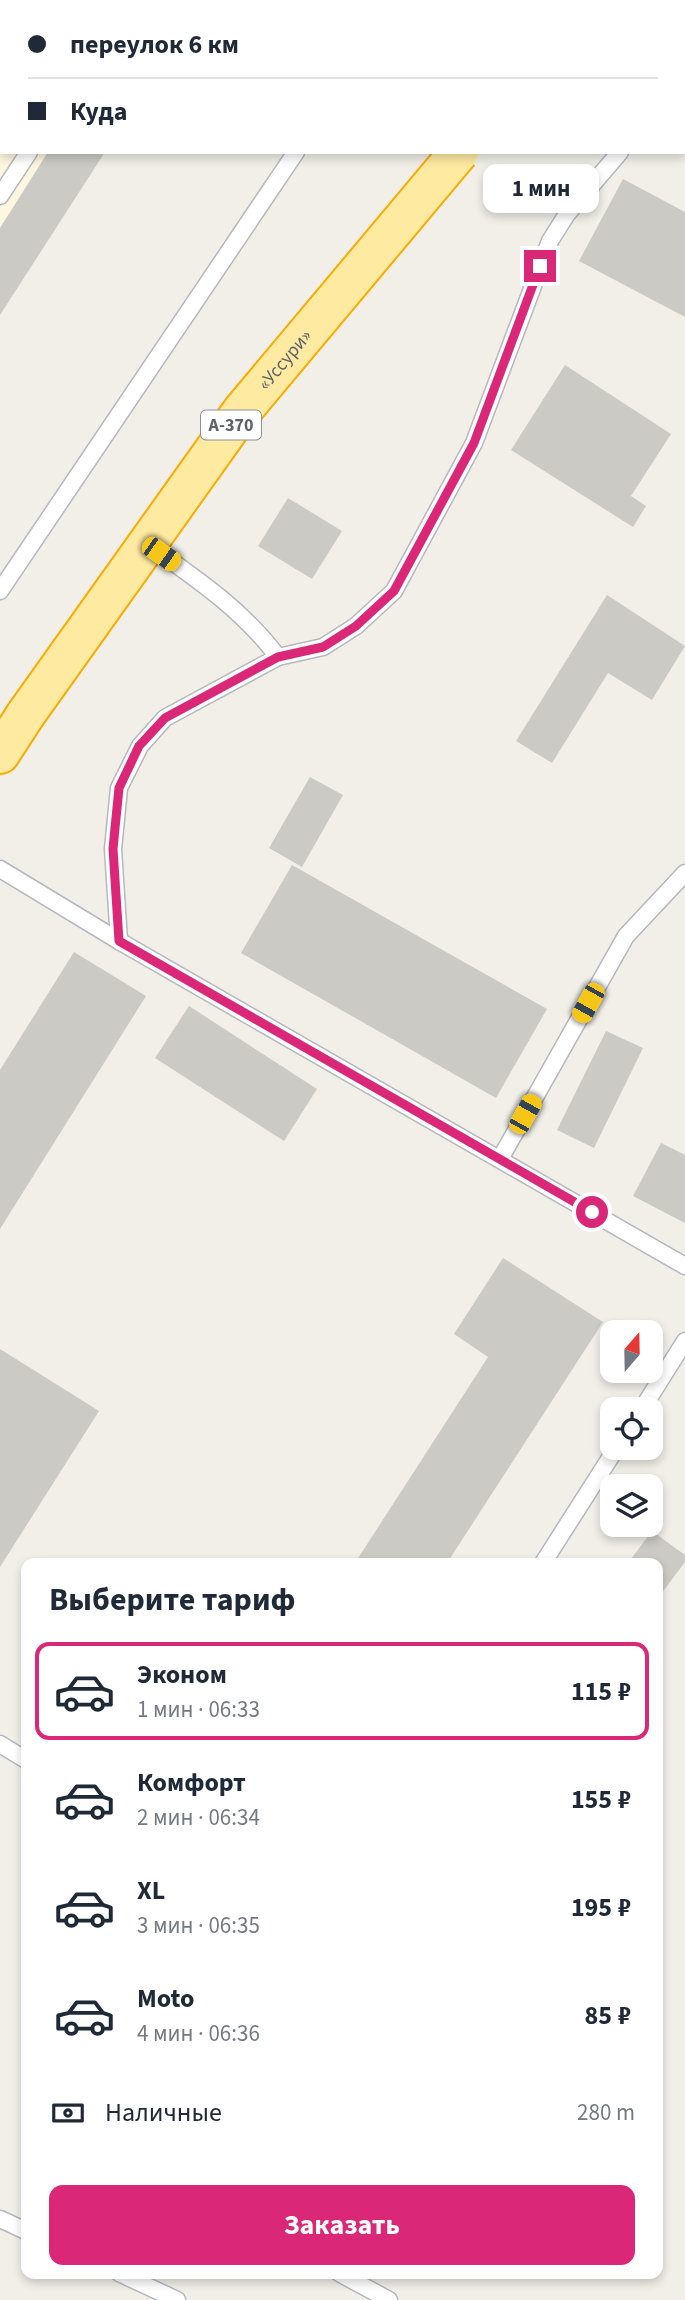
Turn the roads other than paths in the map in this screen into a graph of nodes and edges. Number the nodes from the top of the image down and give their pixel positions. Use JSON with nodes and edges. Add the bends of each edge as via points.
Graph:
{"nodes":[{"id":1,"x":28,"y":154,"type":"edge"},
{"id":2,"x":295,"y":154,"type":"edge"},
{"id":3,"x":457,"y":154,"type":"edge"},
{"id":4,"x":618,"y":154,"type":"edge"},
{"id":5,"x":0,"y":196,"type":"edge"},
{"id":6,"x":143,"y":541,"type":"dead end"},
{"id":7,"x":0,"y":591,"type":"edge"},
{"id":8,"x":278,"y":657,"type":"junction"},
{"id":9,"x":0,"y":754,"type":"edge"},
{"id":10,"x":0,"y":869,"type":"edge"},
{"id":11,"x":685,"y":873,"type":"edge"},
{"id":12,"x":119,"y":941,"type":"junction"},
{"id":13,"x":500,"y":1159,"type":"junction"},
{"id":14,"x":685,"y":1266,"type":"edge"},
{"id":15,"x":685,"y":1341,"type":"edge"},
{"id":16,"x":650,"y":1397,"type":"edge"},
{"id":17,"x":609,"y":1460,"type":"edge"},
{"id":18,"x":546,"y":1558,"type":"edge"},
{"id":19,"x":0,"y":1744,"type":"edge"},
{"id":20,"x":21,"y":1757,"type":"edge"},
{"id":21,"x":0,"y":2219,"type":"edge"},
{"id":22,"x":21,"y":2229,"type":"edge"},
{"id":23,"x":132,"y":2279,"type":"edge"},
{"id":24,"x":349,"y":2279,"type":"edge"},
{"id":25,"x":177,"y":2300,"type":"edge"},
{"id":26,"x":389,"y":2300,"type":"edge"}],
"edges":[{"from":1,"to":5,"type":"lane"},
{"from":2,"to":7,"type":"lane"},
{"from":3,"to":9,"type":"highway","name":"«Уссури»","number":"А-370","bridge":true,"via":[[242,411]]},
{"from":4,"to":8,"type":"lane","via":[[550,241],[474,443],[394,591],[356,626],[323,647]]},
{"from":6,"to":8,"type":"lane","via":[[214,591],[257,629]]},
{"from":8,"to":12,"type":"lane","via":[[165,718],[139,746],[119,788],[113,849]]},
{"from":10,"to":12,"type":"lane"},
{"from":11,"to":13,"type":"lane","via":[[625,936]]},
{"from":12,"to":13,"type":"lane"},
{"from":13,"to":14,"type":"lane"},
{"from":15,"to":16,"type":"lane"},
{"from":17,"to":18,"type":"lane"},
{"from":19,"to":20,"type":"lane"},
{"from":21,"to":22,"type":"lane"},
{"from":23,"to":25,"type":"lane"},
{"from":24,"to":26,"type":"lane"}]}
